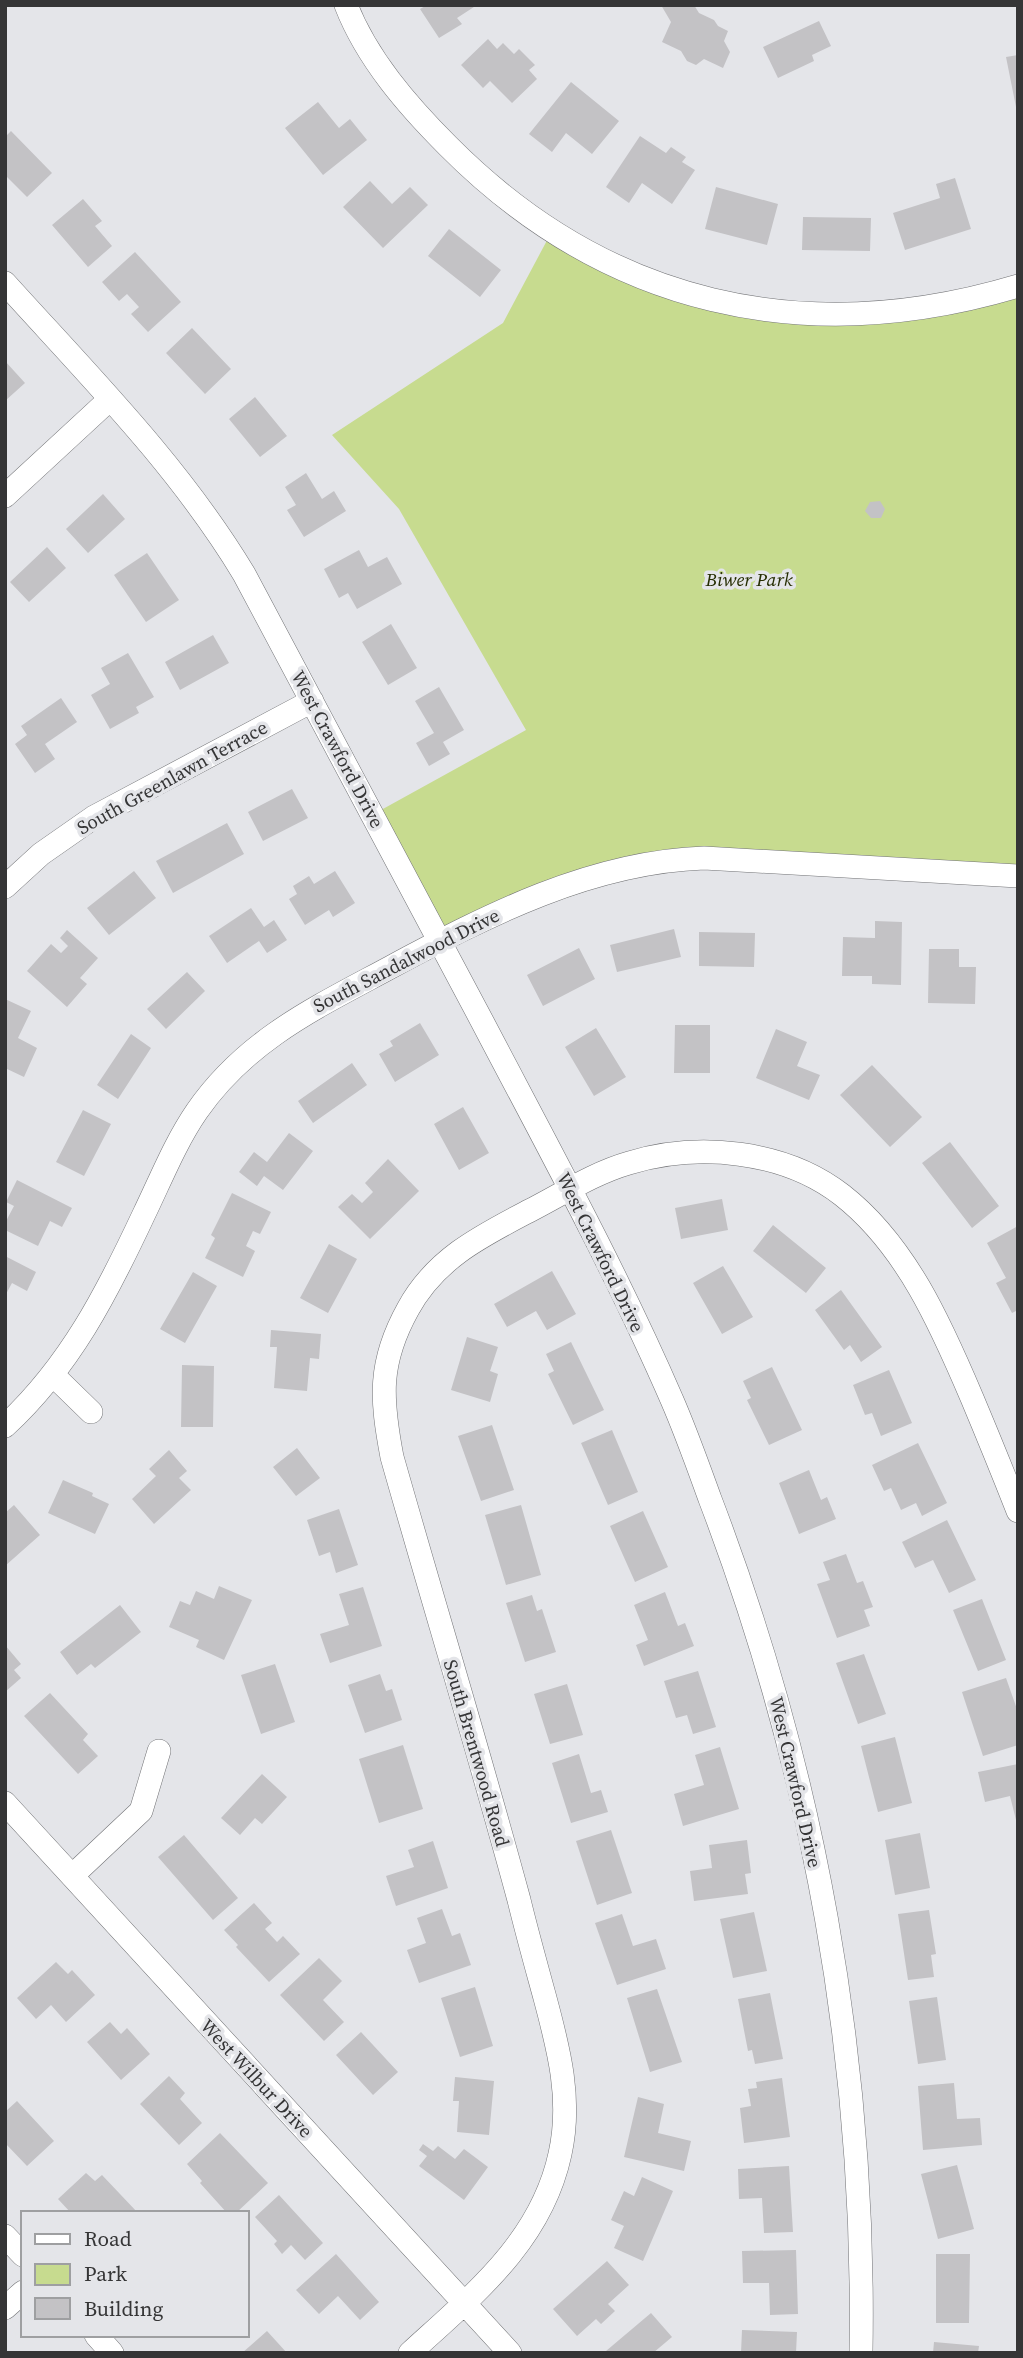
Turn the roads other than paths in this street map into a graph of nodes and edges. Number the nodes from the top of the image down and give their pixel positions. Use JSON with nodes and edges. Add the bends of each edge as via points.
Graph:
{"nodes":[{"id":1,"x":346,"y":5,"type":"edge"},
{"id":2,"x":5,"y":283,"type":"edge"},
{"id":3,"x":1018,"y":286,"type":"edge"},
{"id":4,"x":110,"y":399,"type":"junction"},
{"id":5,"x":5,"y":496,"type":"edge"},
{"id":6,"x":312,"y":701,"type":"junction"},
{"id":7,"x":1018,"y":876,"type":"edge"},
{"id":8,"x":5,"y":887,"type":"edge"},
{"id":9,"x":439,"y":942,"type":"junction"},
{"id":10,"x":570,"y":1189,"type":"junction"},
{"id":11,"x":53,"y":1375,"type":"junction"},
{"id":12,"x":91,"y":1412,"type":"dead end"},
{"id":13,"x":5,"y":1426,"type":"edge"},
{"id":14,"x":1010,"y":1466,"type":"edge"},
{"id":15,"x":1018,"y":1511,"type":"edge"},
{"id":16,"x":159,"y":1751,"type":"dead end"},
{"id":17,"x":5,"y":1803,"type":"edge"},
{"id":18,"x":72,"y":1876,"type":"junction"},
{"id":19,"x":5,"y":2236,"type":"edge"},
{"id":20,"x":21,"y":2253,"type":"edge"},
{"id":21,"x":21,"y":2294,"type":"edge"},
{"id":22,"x":464,"y":2303,"type":"junction"},
{"id":23,"x":5,"y":2308,"type":"edge"},
{"id":24,"x":98,"y":2337,"type":"edge"},
{"id":25,"x":112,"y":2353,"type":"edge"},
{"id":26,"x":410,"y":2353,"type":"edge"},
{"id":27,"x":510,"y":2353,"type":"edge"},
{"id":28,"x":861,"y":2353,"type":"edge"}],
"edges":[{"from":1,"to":3,"type":"street","via":[[367,48],[390,79],[470,168],[552,231],[636,275],[706,298],[809,314],[894,313]]},
{"from":2,"to":4,"type":"street","name":"West Crawford Drive"},
{"from":4,"to":5,"type":"street"},
{"from":4,"to":6,"type":"street","name":"West Crawford Drive","via":[[189,492],[229,549]]},
{"from":6,"to":8,"type":"street","name":"South Greenlawn Terrace","via":[[94,817],[41,854]]},
{"from":6,"to":9,"type":"street","name":"West Crawford Drive"},
{"from":7,"to":9,"type":"street","name":"South Sandalwood Drive","via":[[680,859],[551,891]]},
{"from":9,"to":10,"type":"street","name":"West Crawford Drive"},
{"from":9,"to":11,"type":"street","name":"South Sandalwood Drive","via":[[294,1019],[219,1082],[180,1138],[114,1276]]},
{"from":10,"to":14,"type":"street","name":"South Brentwood Road","via":[[647,1158],[726,1152],[768,1159],[809,1174],[841,1194],[888,1242],[934,1313]]},
{"from":10,"to":22,"type":"street","name":"South Brentwood Road","via":[[480,1236],[429,1277],[391,1346],[383,1382],[392,1457],[509,1863],[558,2045],[566,2096],[560,2154],[528,2233],[480,2291]]},
{"from":10,"to":28,"type":"street","name":"West Crawford Drive","via":[[674,1404],[744,1592],[797,1780],[831,1941],[845,2035],[859,2199]]},
{"from":11,"to":12,"type":"street"},
{"from":11,"to":13,"type":"street","name":"South Sandalwood Drive"},
{"from":14,"to":15,"type":"street","name":"South Brentwood Road"},
{"from":16,"to":18,"type":"street","via":[[141,1811]]},
{"from":17,"to":18,"type":"street","name":"West Wilbur Drive"},
{"from":18,"to":22,"type":"street","name":"West Wilbur Drive"},
{"from":19,"to":20,"type":"street"},
{"from":21,"to":23,"type":"street"},
{"from":22,"to":26,"type":"street","name":"South Brentwood Road"},
{"from":22,"to":27,"type":"street","name":"West Wilbur Drive"},
{"from":24,"to":25,"type":"street"}]}
